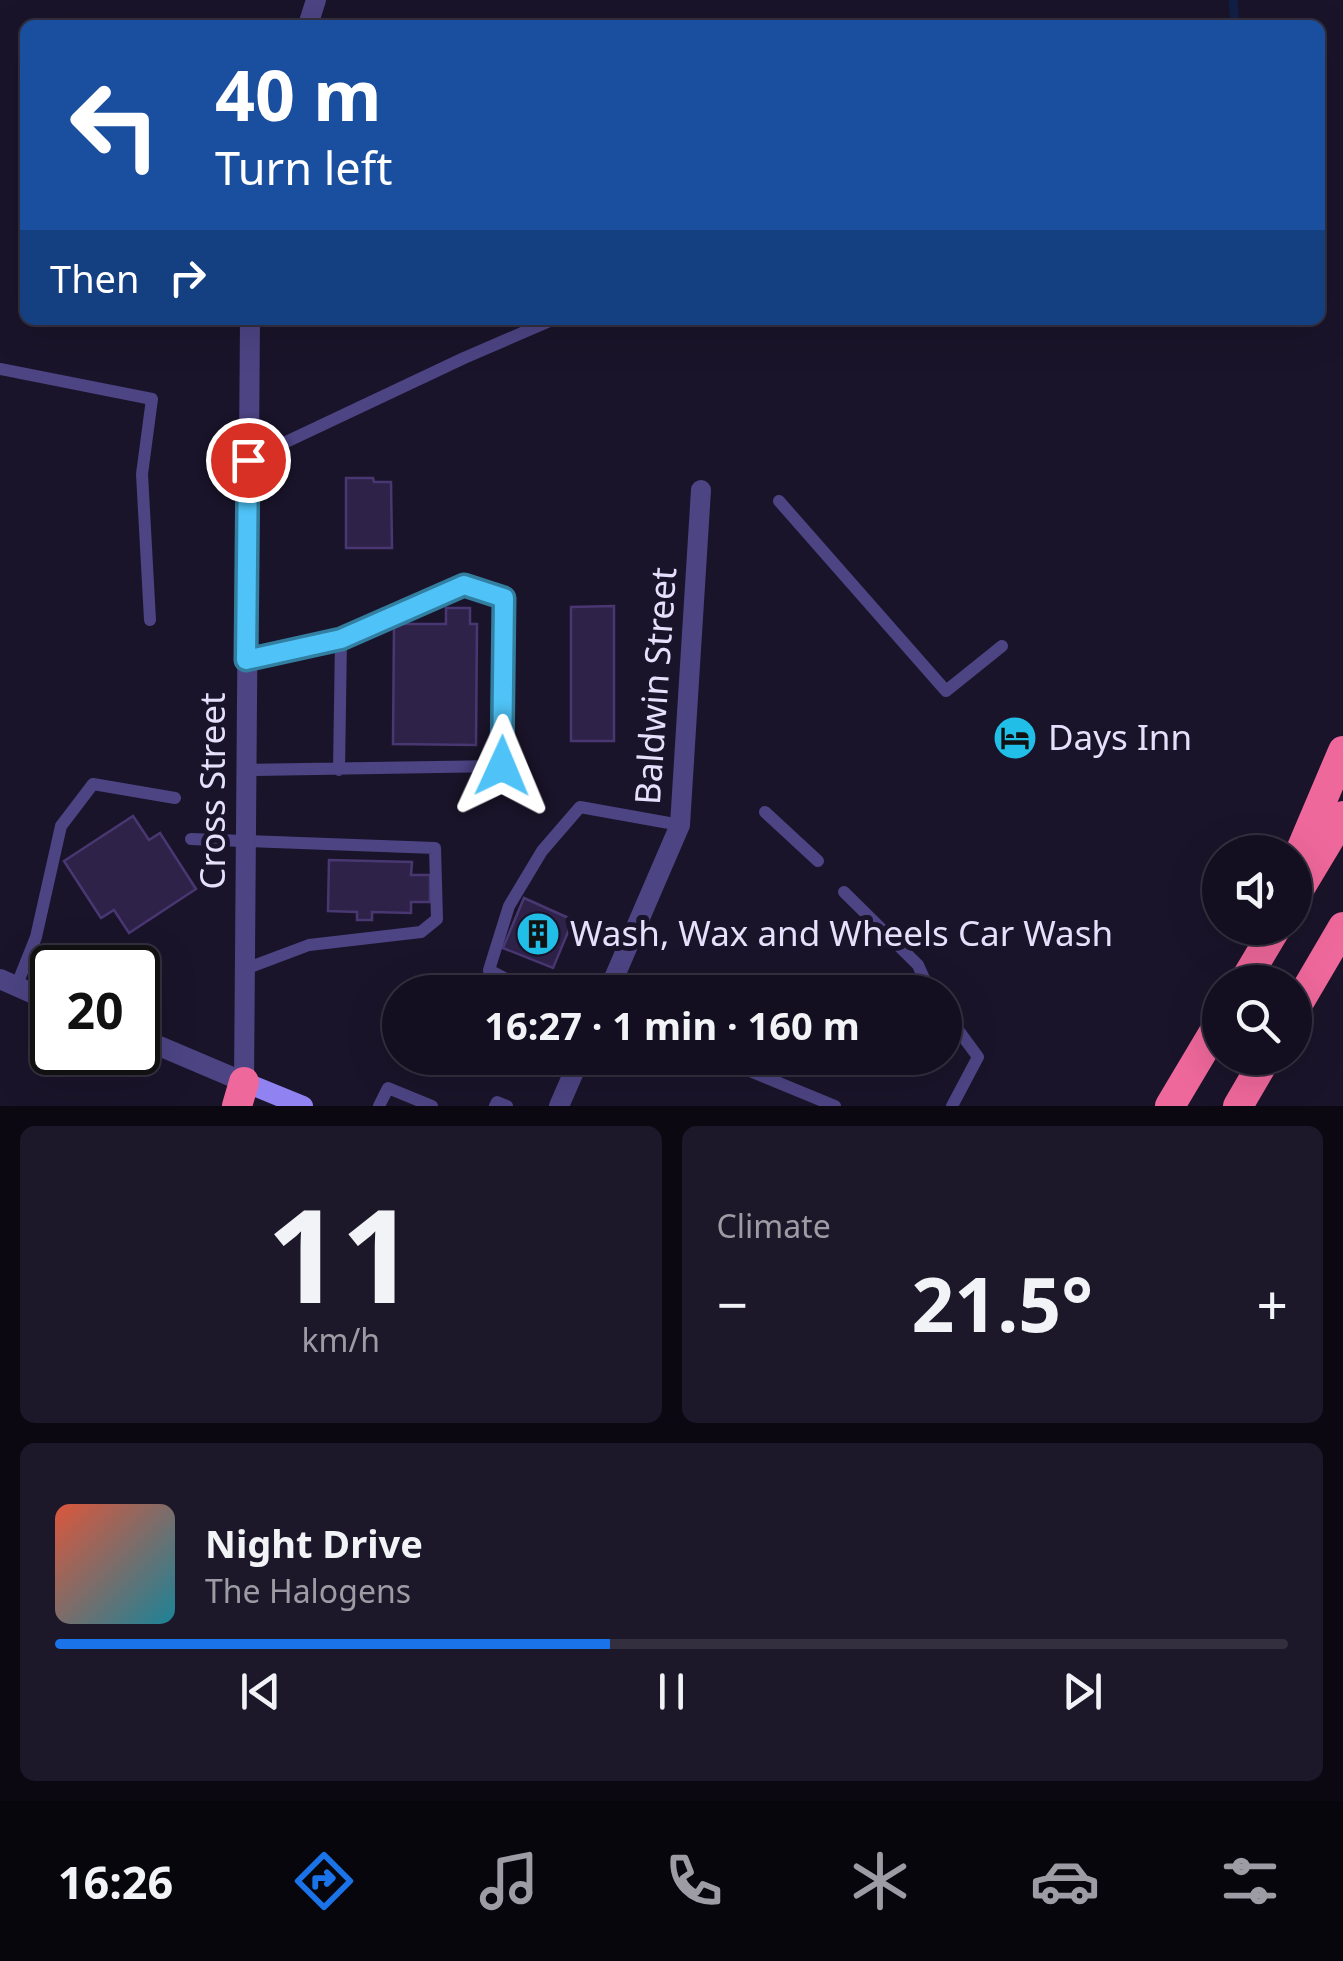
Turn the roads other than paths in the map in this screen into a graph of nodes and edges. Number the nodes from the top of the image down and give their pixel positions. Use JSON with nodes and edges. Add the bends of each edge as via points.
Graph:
{"nodes":[{"id":1,"x":250,"y":325,"type":"edge"},
{"id":2,"x":540,"y":325,"type":"edge"},
{"id":3,"x":0,"y":369,"type":"edge"},
{"id":4,"x":248,"y":460,"type":"junction"},
{"id":5,"x":701,"y":490,"type":"dead end"},
{"id":6,"x":779,"y":501,"type":"dead end"},
{"id":7,"x":150,"y":620,"type":"dead end"},
{"id":8,"x":341,"y":639,"type":"junction"},
{"id":9,"x":1002,"y":646,"type":"dead end"},
{"id":10,"x":246,"y":660,"type":"junction"},
{"id":11,"x":1343,"y":751,"type":"edge"},
{"id":12,"x":246,"y":770,"type":"junction"},
{"id":13,"x":339,"y":770,"type":"junction"},
{"id":14,"x":175,"y":798,"type":"dead end"},
{"id":15,"x":766,"y":812,"type":"dead end"},
{"id":16,"x":1343,"y":816,"type":"edge"},
{"id":17,"x":680,"y":825,"type":"junction"},
{"id":18,"x":1307,"y":835,"type":"edge"},
{"id":19,"x":190,"y":840,"type":"dead end"},
{"id":20,"x":245,"y":842,"type":"junction"},
{"id":21,"x":818,"y":861,"type":"dead end"},
{"id":22,"x":1312,"y":868,"type":"edge"},
{"id":23,"x":844,"y":892,"type":"dead end"},
{"id":24,"x":1343,"y":927,"type":"edge"},
{"id":25,"x":244,"y":969,"type":"junction"},
{"id":26,"x":499,"y":975,"type":"edge"},
{"id":27,"x":615,"y":975,"type":"edge"},
{"id":28,"x":922,"y":975,"type":"edge"},
{"id":29,"x":1312,"y":979,"type":"edge"},
{"id":30,"x":8,"y":983,"type":"edge"},
{"id":31,"x":962,"y":1036,"type":"edge"},
{"id":32,"x":160,"y":1050,"type":"edge"},
{"id":33,"x":1202,"y":1052,"type":"edge"},
{"id":34,"x":573,"y":1075,"type":"edge"},
{"id":35,"x":760,"y":1075,"type":"edge"},
{"id":36,"x":1256,"y":1075,"type":"edge"},
{"id":37,"x":243,"y":1098,"type":"edge"},
{"id":38,"x":302,"y":1106,"type":"edge"},
{"id":39,"x":379,"y":1106,"type":"edge"},
{"id":40,"x":432,"y":1106,"type":"edge"},
{"id":41,"x":495,"y":1106,"type":"edge"},
{"id":42,"x":507,"y":1106,"type":"edge"},
{"id":43,"x":559,"y":1106,"type":"edge"},
{"id":44,"x":836,"y":1106,"type":"edge"},
{"id":45,"x":952,"y":1106,"type":"edge"},
{"id":46,"x":1170,"y":1106,"type":"edge"},
{"id":47,"x":1238,"y":1106,"type":"edge"}],
"edges":[{"from":1,"to":4,"type":"street","name":"Cross Street"},
{"from":2,"to":4,"type":"lane"},
{"from":3,"to":7,"type":"lane","via":[[152,399],[142,474]]},
{"from":4,"to":10,"type":"street","name":"Cross Street"},
{"from":5,"to":17,"type":"street","name":"Baldwin Street"},
{"from":6,"to":9,"type":"lane","via":[[946,691]]},
{"from":8,"to":10,"type":"lane"},
{"from":8,"to":13,"type":"lane"},
{"from":8,"to":13,"type":"lane","via":[[464,585],[504,598],[502,766]]},
{"from":10,"to":12,"type":"street","name":"Cross Street"},
{"from":11,"to":18,"type":"highway"},
{"from":12,"to":13,"type":"lane"},
{"from":12,"to":20,"type":"street","name":"Cross Street"},
{"from":14,"to":30,"type":"lane","via":[[93,784],[61,826],[36,937]]},
{"from":15,"to":21,"type":"lane"},
{"from":16,"to":22,"type":"highway"},
{"from":17,"to":26,"type":"lane","via":[[580,806],[509,906],[490,970]]},
{"from":17,"to":27,"type":"street","name":"Baldwin Street"},
{"from":19,"to":20,"type":"lane"},
{"from":20,"to":25,"type":"street","name":"Cross Street"},
{"from":20,"to":25,"type":"lane","via":[[434,848],[437,919],[421,932],[309,945]]},
{"from":23,"to":28,"type":"lane"},
{"from":24,"to":29,"type":"highway"},
{"from":25,"to":37,"type":"street","name":"Cross Street"},
{"from":31,"to":45,"type":"lane","via":[[978,1058]]},
{"from":32,"to":37,"type":"street"},
{"from":33,"to":46,"type":"highway"},
{"from":34,"to":43,"type":"street"},
{"from":35,"to":44,"type":"lane"},
{"from":36,"to":47,"type":"highway"},
{"from":37,"to":38,"type":"main road"},
{"from":39,"to":40,"type":"lane","via":[[388,1088]]},
{"from":41,"to":42,"type":"lane"}]}
